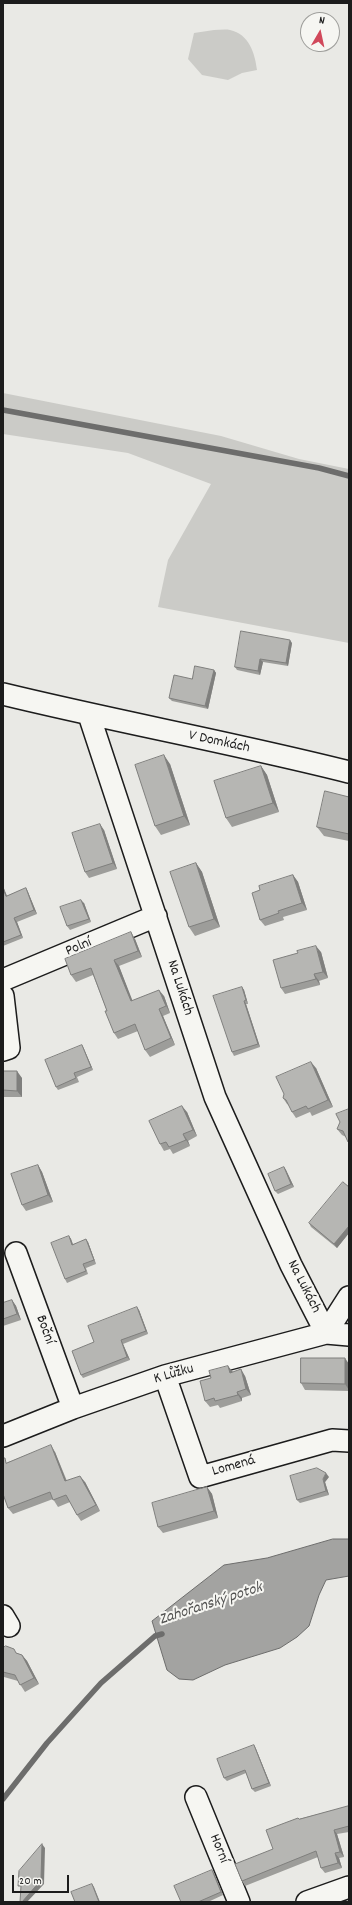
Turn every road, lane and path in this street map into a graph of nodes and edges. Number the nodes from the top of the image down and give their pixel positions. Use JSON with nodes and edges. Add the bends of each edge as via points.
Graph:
{"nodes":[{"id":1,"x":3,"y":694,"type":"edge"},
{"id":2,"x":88,"y":715,"type":"junction"},
{"id":3,"x":349,"y":772,"type":"edge"},
{"id":4,"x":156,"y":916,"type":"junction"},
{"id":5,"x":3,"y":980,"type":"edge"},
{"id":6,"x":3,"y":996,"type":"edge"},
{"id":7,"x":3,"y":1050,"type":"edge"},
{"id":8,"x":16,"y":1253,"type":"dead end"},
{"id":9,"x":349,"y":1297,"type":"edge"},
{"id":10,"x":326,"y":1332,"type":"junction"},
{"id":11,"x":349,"y":1335,"type":"edge"},
{"id":12,"x":165,"y":1376,"type":"junction"},
{"id":13,"x":73,"y":1408,"type":"junction"},
{"id":14,"x":3,"y":1436,"type":"edge"},
{"id":15,"x":349,"y":1441,"type":"edge"},
{"id":16,"x":196,"y":1797,"type":"dead end"},
{"id":17,"x":349,"y":1887,"type":"edge"},
{"id":18,"x":239,"y":1902,"type":"edge"},
{"id":19,"x":307,"y":1902,"type":"edge"}],
"edges":[{"from":1,"to":2,"type":"street"},
{"from":2,"to":3,"type":"street","name":"V Domkách"},
{"from":2,"to":4,"type":"street","name":"Na Lukách"},
{"from":4,"to":5,"type":"street","name":"Polní"},
{"from":4,"to":10,"type":"street","name":"Na Lukách","via":[[215,1097],[291,1265]]},
{"from":6,"to":7,"type":"street","via":[[10,1048]]},
{"from":8,"to":13,"type":"street","name":"Boční"},
{"from":9,"to":10,"type":"street"},
{"from":10,"to":11,"type":"street","name":"K Lůžku"},
{"from":10,"to":12,"type":"street","name":"K Lůžku"},
{"from":12,"to":13,"type":"street","name":"K Lůžku"},
{"from":12,"to":15,"type":"street","name":"Lomená","via":[[200,1477],[332,1440]]},
{"from":13,"to":14,"type":"street","name":"K Lůžku"},
{"from":16,"to":18,"type":"street","name":"Horní"},
{"from":17,"to":19,"type":"street"}]}
